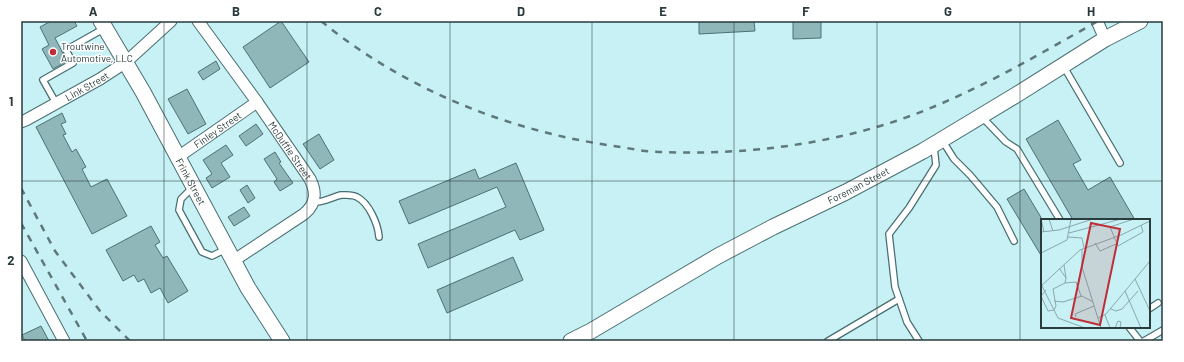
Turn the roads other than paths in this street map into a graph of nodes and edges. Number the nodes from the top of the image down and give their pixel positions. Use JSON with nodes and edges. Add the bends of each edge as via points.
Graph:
{"nodes":[{"id":1,"x":171,"y":21,"type":"edge"},
{"id":2,"x":198,"y":21,"type":"edge"},
{"id":3,"x":1097,"y":21,"type":"edge"},
{"id":4,"x":1140,"y":21,"type":"edge"},
{"id":5,"x":103,"y":24,"type":"edge"},
{"id":6,"x":1105,"y":39,"type":"junction"},
{"id":7,"x":126,"y":62,"type":"junction"},
{"id":8,"x":1063,"y":65,"type":"junction"},
{"id":9,"x":257,"y":102,"type":"junction"},
{"id":10,"x":56,"y":103,"type":"junction"},
{"id":11,"x":981,"y":116,"type":"junction"},
{"id":12,"x":21,"y":122,"type":"edge"},
{"id":13,"x":938,"y":142,"type":"junction"},
{"id":14,"x":178,"y":157,"type":"junction"},
{"id":15,"x":1120,"y":163,"type":"dead end"},
{"id":16,"x":193,"y":186,"type":"junction"},
{"id":17,"x":314,"y":202,"type":"junction"},
{"id":18,"x":1059,"y":219,"type":"edge"},
{"id":19,"x":379,"y":237,"type":"dead end"},
{"id":20,"x":1014,"y":240,"type":"dead end"},
{"id":21,"x":230,"y":255,"type":"junction"},
{"id":22,"x":21,"y":261,"type":"edge"},
{"id":23,"x":899,"y":299,"type":"junction"},
{"id":24,"x":1158,"y":303,"type":"dead end"},
{"id":25,"x":1150,"y":308,"type":"edge"},
{"id":26,"x":1130,"y":328,"type":"edge"},
{"id":27,"x":1163,"y":330,"type":"edge"},
{"id":28,"x":64,"y":341,"type":"edge"},
{"id":29,"x":282,"y":341,"type":"edge"},
{"id":30,"x":571,"y":341,"type":"edge"},
{"id":31,"x":828,"y":341,"type":"edge"},
{"id":32,"x":919,"y":341,"type":"edge"},
{"id":33,"x":1140,"y":341,"type":"edge"},
{"id":34,"x":1144,"y":341,"type":"edge"}],
"edges":[{"from":1,"to":7,"type":"street","name":"Link Street"},
{"from":2,"to":9,"type":"street","name":"McDuffie Street"},
{"from":3,"to":6,"type":"street"},
{"from":4,"to":6,"type":"street","name":"Foreman Street"},
{"from":5,"to":7,"type":"street","name":"Frink Street"},
{"from":5,"to":10,"type":"lane","via":[[66,50],[73,63],[43,80]]},
{"from":6,"to":8,"type":"street","name":"Foreman Street"},
{"from":7,"to":10,"type":"street","name":"Link Street"},
{"from":7,"to":14,"type":"street","name":"Frink Street"},
{"from":8,"to":11,"type":"street","name":"Foreman Street"},
{"from":8,"to":15,"type":"lane"},
{"from":9,"to":14,"type":"street","name":"Finley Street"},
{"from":9,"to":17,"type":"street","name":"McDuffie Street","via":[[310,179],[314,190]]},
{"from":10,"to":12,"type":"street","name":"Link Street"},
{"from":11,"to":13,"type":"street","name":"Foreman Street"},
{"from":11,"to":18,"type":"lane","via":[[1006,142],[1017,149]]},
{"from":13,"to":20,"type":"lane","via":[[997,207]]},
{"from":13,"to":23,"type":"lane","via":[[936,165],[889,234],[895,287]]},
{"from":13,"to":30,"type":"street","name":"Foreman Street","via":[[864,183],[718,256]]},
{"from":14,"to":16,"type":"street","name":"Frink Street"},
{"from":16,"to":21,"type":"street","name":"Frink Street"},
{"from":16,"to":21,"type":"lane","via":[[181,199],[179,210],[202,252],[212,256]]},
{"from":17,"to":19,"type":"lane","via":[[341,195],[356,196],[365,203],[376,222]]},
{"from":17,"to":21,"type":"street","via":[[304,214]]},
{"from":21,"to":29,"type":"street","name":"Frink Street"},
{"from":22,"to":28,"type":"street"},
{"from":23,"to":31,"type":"lane"},
{"from":23,"to":32,"type":"lane","via":[[907,322]]},
{"from":24,"to":25,"type":"lane"},
{"from":26,"to":33,"type":"lane"},
{"from":27,"to":34,"type":"lane"}]}
